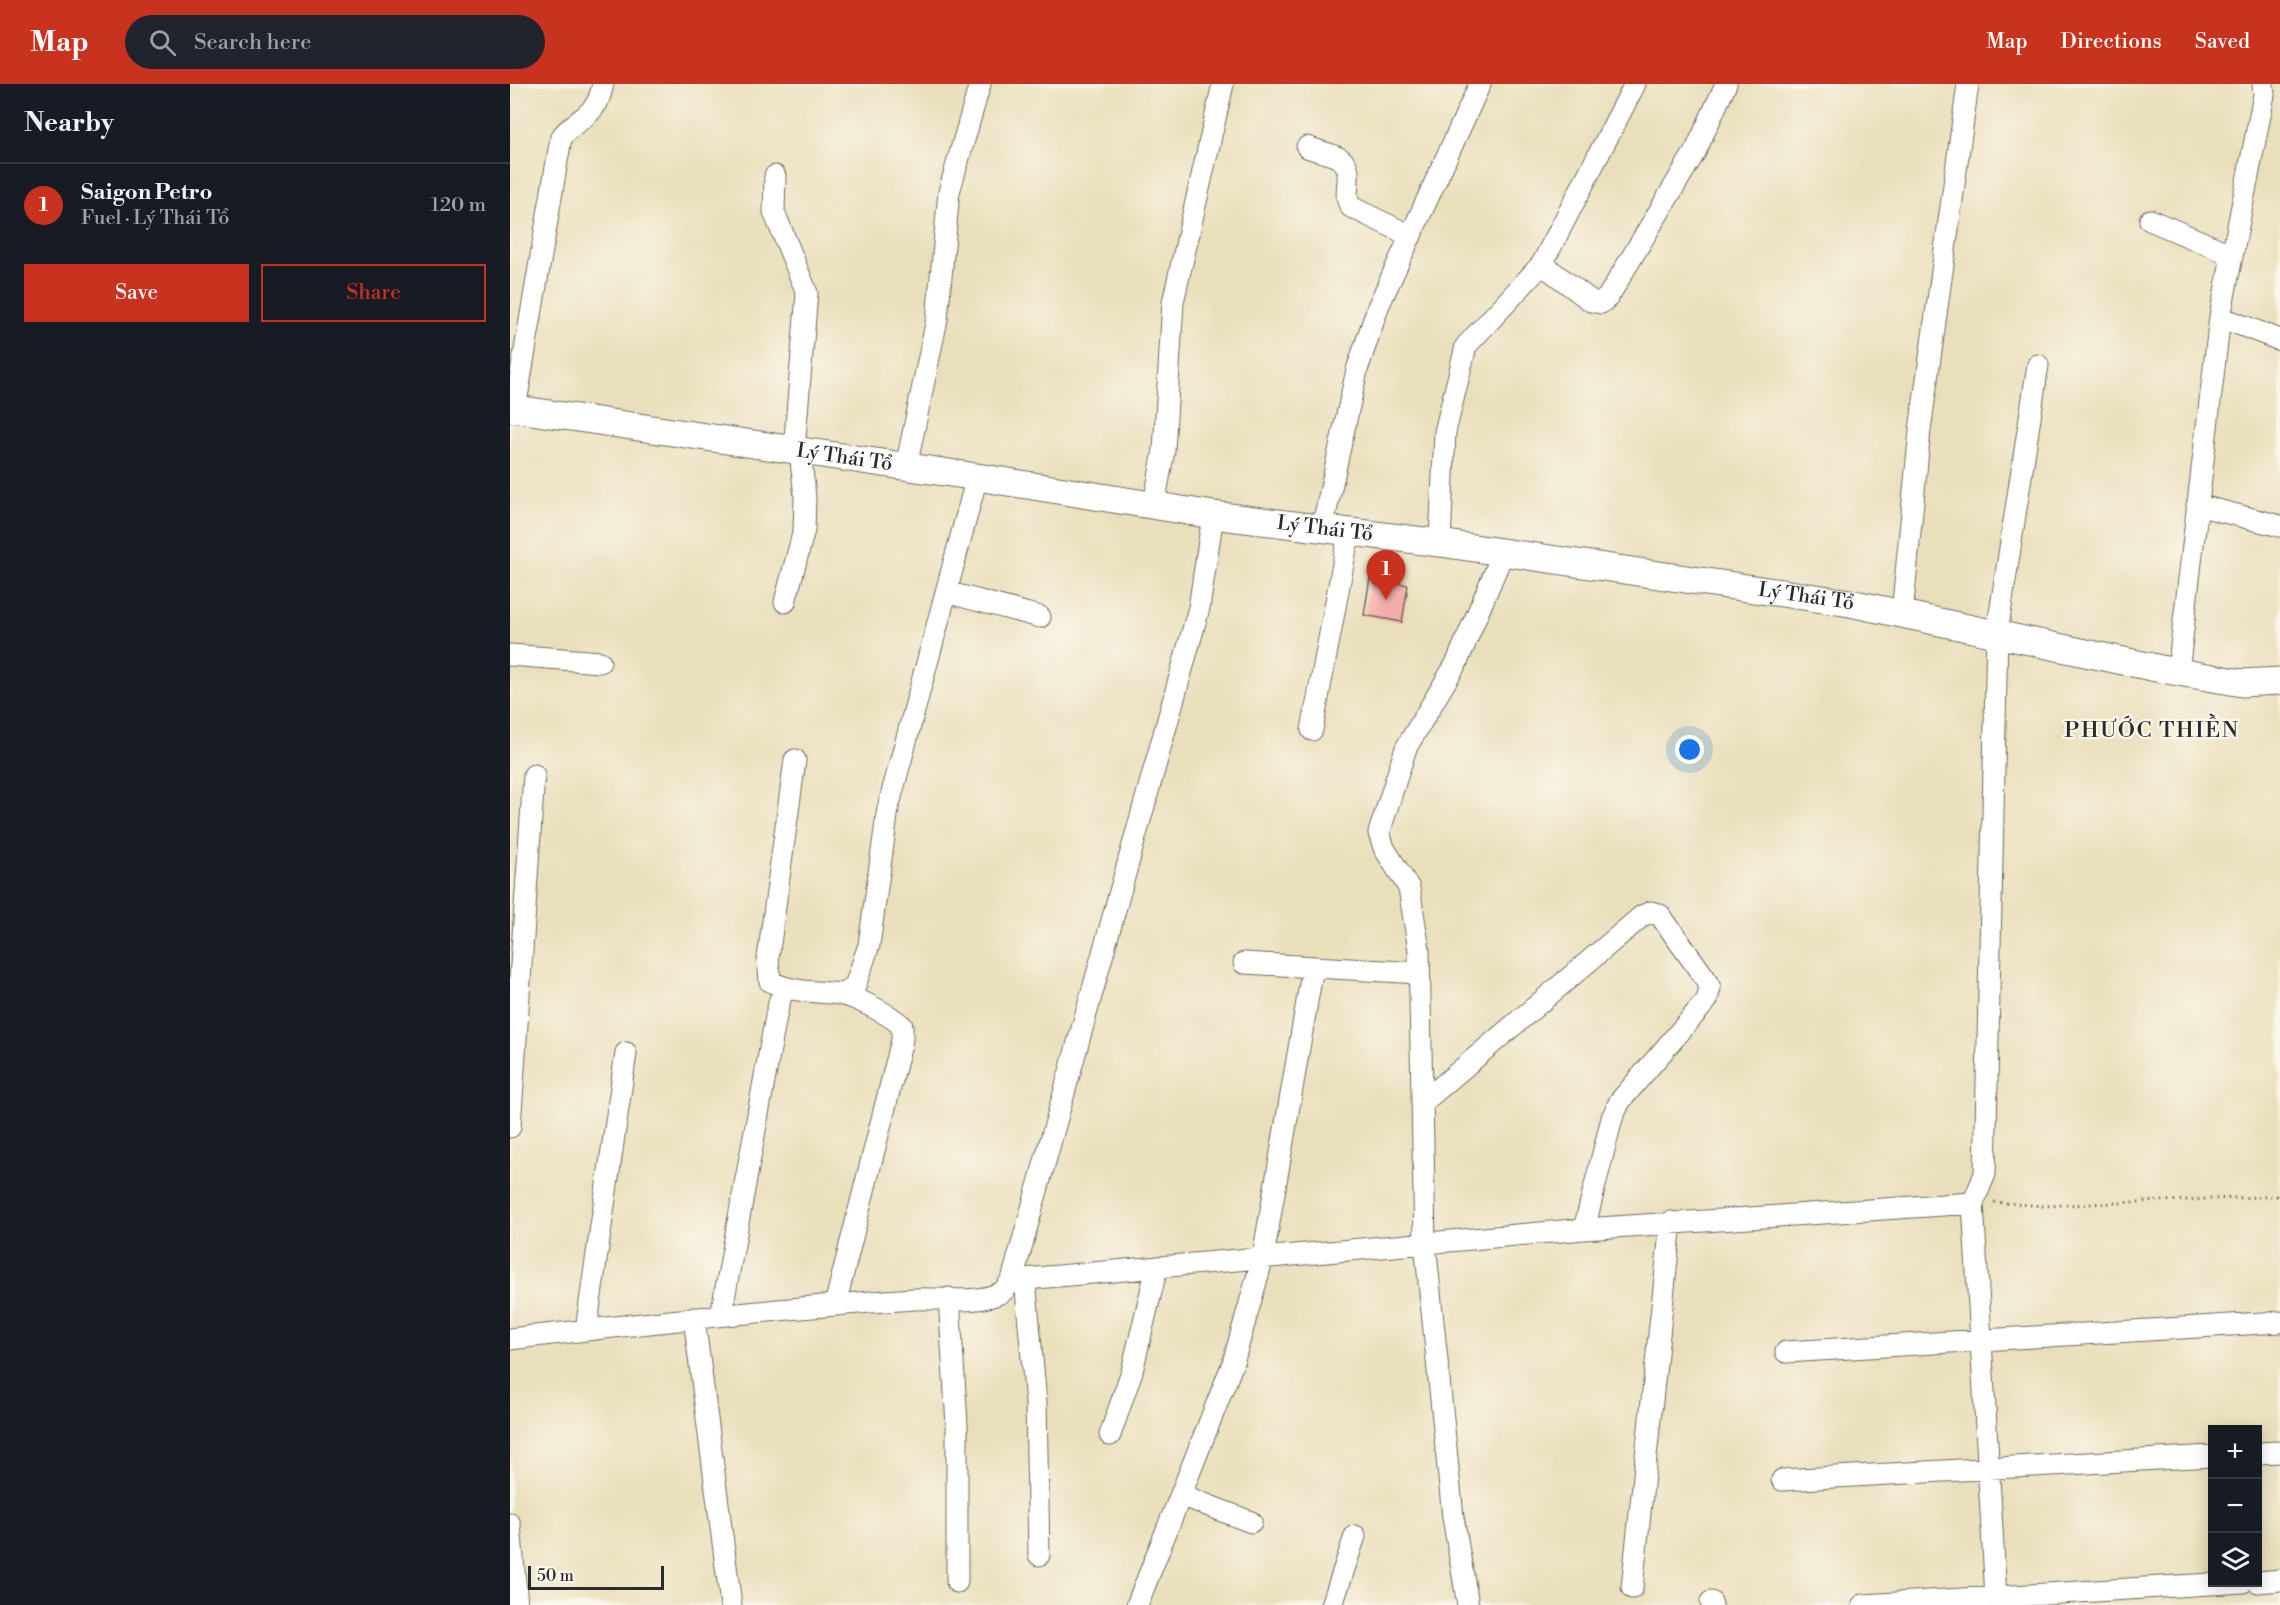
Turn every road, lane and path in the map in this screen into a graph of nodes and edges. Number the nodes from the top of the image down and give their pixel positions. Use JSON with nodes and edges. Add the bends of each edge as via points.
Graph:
{"nodes":[{"id":1,"x":603,"y":84,"type":"edge"},
{"id":2,"x":980,"y":84,"type":"edge"},
{"id":3,"x":1223,"y":84,"type":"edge"},
{"id":4,"x":1480,"y":84,"type":"edge"},
{"id":5,"x":1635,"y":84,"type":"edge"},
{"id":6,"x":1726,"y":84,"type":"edge"},
{"id":7,"x":1968,"y":84,"type":"edge"},
{"id":8,"x":2264,"y":84,"type":"edge"},
{"id":9,"x":1307,"y":147,"type":"dead end"},
{"id":10,"x":775,"y":176,"type":"dead end"},
{"id":11,"x":2150,"y":220,"type":"dead end"},
{"id":12,"x":1411,"y":236,"type":"junction"},
{"id":13,"x":2232,"y":255,"type":"junction"},
{"id":14,"x":1542,"y":264,"type":"junction"},
{"id":15,"x":2220,"y":317,"type":"junction"},
{"id":16,"x":2280,"y":340,"type":"edge"},
{"id":17,"x":2038,"y":365,"type":"dead end"},
{"id":18,"x":513,"y":409,"type":"edge"},
{"id":19,"x":797,"y":451,"type":"junction"},
{"id":20,"x":906,"y":467,"type":"junction"},
{"id":21,"x":977,"y":477,"type":"junction"},
{"id":22,"x":1154,"y":505,"type":"junction"},
{"id":23,"x":2197,"y":505,"type":"junction"},
{"id":24,"x":1213,"y":515,"type":"junction"},
{"id":25,"x":2280,"y":526,"type":"edge"},
{"id":26,"x":1335,"y":531,"type":"junction"},
{"id":27,"x":1440,"y":543,"type":"junction"},
{"id":28,"x":1503,"y":553,"type":"junction"},
{"id":29,"x":946,"y":592,"type":"junction"},
{"id":30,"x":785,"y":602,"type":"dead end"},
{"id":31,"x":1902,"y":614,"type":"junction"},
{"id":32,"x":1040,"y":617,"type":"dead end"},
{"id":33,"x":1997,"y":633,"type":"junction"},
{"id":34,"x":510,"y":655,"type":"edge"},
{"id":35,"x":600,"y":662,"type":"dead end"},
{"id":36,"x":2178,"y":672,"type":"junction"},
{"id":37,"x":2280,"y":681,"type":"edge"},
{"id":38,"x":1312,"y":730,"type":"dead end"},
{"id":39,"x":795,"y":760,"type":"dead end"},
{"id":40,"x":534,"y":775,"type":"dead end"},
{"id":41,"x":1244,"y":963,"type":"dead end"},
{"id":42,"x":1313,"y":967,"type":"junction"},
{"id":43,"x":1419,"y":973,"type":"junction"},
{"id":44,"x":783,"y":988,"type":"junction"},
{"id":45,"x":843,"y":994,"type":"junction"},
{"id":46,"x":626,"y":1053,"type":"dead end"},
{"id":47,"x":1422,"y":1103,"type":"junction"},
{"id":48,"x":510,"y":1127,"type":"edge"},
{"id":49,"x":2280,"y":1196,"type":"edge"},
{"id":50,"x":1973,"y":1203,"type":"junction"},
{"id":51,"x":1671,"y":1222,"type":"junction"},
{"id":52,"x":1584,"y":1229,"type":"junction"},
{"id":53,"x":1425,"y":1243,"type":"junction"},
{"id":54,"x":1263,"y":1257,"type":"junction"},
{"id":55,"x":1157,"y":1267,"type":"junction"},
{"id":56,"x":1018,"y":1279,"type":"junction"},
{"id":57,"x":949,"y":1298,"type":"junction"},
{"id":58,"x":835,"y":1305,"type":"junction"},
{"id":59,"x":721,"y":1315,"type":"junction"},
{"id":60,"x":694,"y":1318,"type":"junction"},
{"id":61,"x":2280,"y":1322,"type":"edge"},
{"id":62,"x":585,"y":1330,"type":"junction"},
{"id":63,"x":510,"y":1339,"type":"edge"},
{"id":64,"x":1980,"y":1339,"type":"junction"},
{"id":65,"x":1786,"y":1352,"type":"dead end"},
{"id":66,"x":1110,"y":1435,"type":"dead end"},
{"id":67,"x":2280,"y":1452,"type":"edge"},
{"id":68,"x":2262,"y":1453,"type":"edge"},
{"id":69,"x":2208,"y":1456,"type":"edge"},
{"id":70,"x":1988,"y":1469,"type":"junction"},
{"id":71,"x":1782,"y":1480,"type":"dead end"},
{"id":72,"x":1181,"y":1495,"type":"junction"},
{"id":73,"x":1251,"y":1522,"type":"dead end"},
{"id":74,"x":510,"y":1524,"type":"edge"},
{"id":75,"x":1355,"y":1536,"type":"dead end"},
{"id":76,"x":1039,"y":1555,"type":"dead end"},
{"id":77,"x":2280,"y":1580,"type":"edge"},
{"id":78,"x":957,"y":1582,"type":"dead end"},
{"id":79,"x":2262,"y":1582,"type":"edge"},
{"id":80,"x":2208,"y":1584,"type":"edge"},
{"id":81,"x":1632,"y":1588,"type":"dead end"},
{"id":82,"x":1996,"y":1598,"type":"junction"},
{"id":83,"x":517,"y":1605,"type":"edge"},
{"id":84,"x":730,"y":1605,"type":"edge"},
{"id":85,"x":1137,"y":1605,"type":"edge"},
{"id":86,"x":1332,"y":1605,"type":"edge"},
{"id":87,"x":1468,"y":1605,"type":"edge"},
{"id":88,"x":1863,"y":1605,"type":"edge"}],
"edges":[{"from":1,"to":18,"type":"street","via":[[593,110],[567,128],[561,138]]},
{"from":2,"to":20,"type":"street","via":[[949,192],[937,319]]},
{"from":3,"to":22,"type":"street","via":[[1173,302],[1164,450]]},
{"from":4,"to":12,"type":"street"},
{"from":5,"to":14,"type":"street"},
{"from":6,"to":14,"type":"street","via":[[1696,150],[1608,297],[1601,303],[1591,301]]},
{"from":7,"to":31,"type":"street","via":[[1920,430]]},
{"from":8,"to":13,"type":"street"},
{"from":9,"to":12,"type":"street","via":[[1341,159],[1348,168],[1346,201],[1351,207]]},
{"from":10,"to":19,"type":"street","via":[[774,212],[807,293]]},
{"from":11,"to":13,"type":"street"},
{"from":12,"to":26,"type":"street","via":[[1378,307],[1357,370]]},
{"from":13,"to":15,"type":"street"},
{"from":14,"to":27,"type":"street","via":[[1466,346],[1445,432]]},
{"from":15,"to":16,"type":"street"},
{"from":15,"to":23,"type":"street"},
{"from":17,"to":33,"type":"street"},
{"from":18,"to":19,"type":"main road","name":"Lý Thái Tổ"},
{"from":19,"to":20,"type":"main road","name":"Lý Thái Tổ"},
{"from":19,"to":30,"type":"street","via":[[805,497],[804,530]]},
{"from":20,"to":21,"type":"main road","name":"Lý Thái Tổ"},
{"from":21,"to":22,"type":"main road","name":"Lý Thái Tổ"},
{"from":21,"to":29,"type":"street"},
{"from":22,"to":24,"type":"main road","name":"Lý Thái Tổ"},
{"from":23,"to":25,"type":"street"},
{"from":23,"to":36,"type":"street"},
{"from":24,"to":26,"type":"main road","name":"Lý Thái Tổ"},
{"from":24,"to":56,"type":"street","via":[[1199,608]]},
{"from":26,"to":27,"type":"main road","name":"Lý Thái Tổ"},
{"from":26,"to":38,"type":"street"},
{"from":27,"to":28,"type":"main road","name":"Lý Thái Tổ"},
{"from":28,"to":31,"type":"main road","name":"Lý Thái Tổ","via":[[1850,603]]},
{"from":28,"to":43,"type":"street","via":[[1457,662],[1406,748],[1379,833],[1409,888]]},
{"from":29,"to":32,"type":"street"},
{"from":29,"to":45,"type":"street","via":[[888,808],[869,945],[855,986]]},
{"from":31,"to":33,"type":"main road","name":"Lý Thái Tổ"},
{"from":33,"to":36,"type":"main road","name":"Lý Thái Tổ"},
{"from":33,"to":50,"type":"street","via":[[1985,1174]]},
{"from":34,"to":35,"type":"street"},
{"from":36,"to":37,"type":"main road","name":"Lý Thái Tổ","via":[[2242,683]]},
{"from":39,"to":44,"type":"street","via":[[768,958],[770,981]]},
{"from":40,"to":48,"type":"street"},
{"from":41,"to":42,"type":"street"},
{"from":42,"to":43,"type":"street"},
{"from":42,"to":54,"type":"street"},
{"from":43,"to":47,"type":"street"},
{"from":44,"to":45,"type":"street"},
{"from":44,"to":59,"type":"street"},
{"from":45,"to":58,"type":"street","via":[[894,1017],[902,1026],[902,1040]]},
{"from":46,"to":62,"type":"street"},
{"from":47,"to":52,"type":"street","via":[[1642,916],[1651,912],[1660,915],[1710,988],[1707,1000],[1620,1101],[1612,1118]]},
{"from":47,"to":53,"type":"street"},
{"from":49,"to":50,"type":"path","via":[[2042,1206]]},
{"from":50,"to":51,"type":"street"},
{"from":50,"to":64,"type":"street"},
{"from":51,"to":52,"type":"street"},
{"from":51,"to":81,"type":"street"},
{"from":52,"to":53,"type":"street"},
{"from":53,"to":54,"type":"street"},
{"from":53,"to":87,"type":"street","via":[[1453,1517]]},
{"from":54,"to":55,"type":"street"},
{"from":54,"to":72,"type":"street","via":[[1233,1363]]},
{"from":55,"to":56,"type":"street"},
{"from":55,"to":66,"type":"street","via":[[1132,1371]]},
{"from":56,"to":57,"type":"street","via":[[1002,1292],[977,1300]]},
{"from":56,"to":76,"type":"street","via":[[1036,1403]]},
{"from":57,"to":58,"type":"street"},
{"from":57,"to":78,"type":"street","via":[[957,1425]]},
{"from":58,"to":59,"type":"street"},
{"from":59,"to":60,"type":"street"},
{"from":60,"to":62,"type":"street"},
{"from":60,"to":84,"type":"street"},
{"from":61,"to":64,"type":"street"},
{"from":62,"to":63,"type":"street"},
{"from":64,"to":65,"type":"street"},
{"from":64,"to":70,"type":"street"},
{"from":67,"to":68,"type":"street"},
{"from":69,"to":70,"type":"street"},
{"from":70,"to":71,"type":"street"},
{"from":70,"to":82,"type":"street"},
{"from":72,"to":73,"type":"street"},
{"from":72,"to":85,"type":"street"},
{"from":74,"to":83,"type":"street"},
{"from":75,"to":86,"type":"street"},
{"from":77,"to":79,"type":"street"},
{"from":80,"to":82,"type":"street"},
{"from":82,"to":88,"type":"street"}]}
